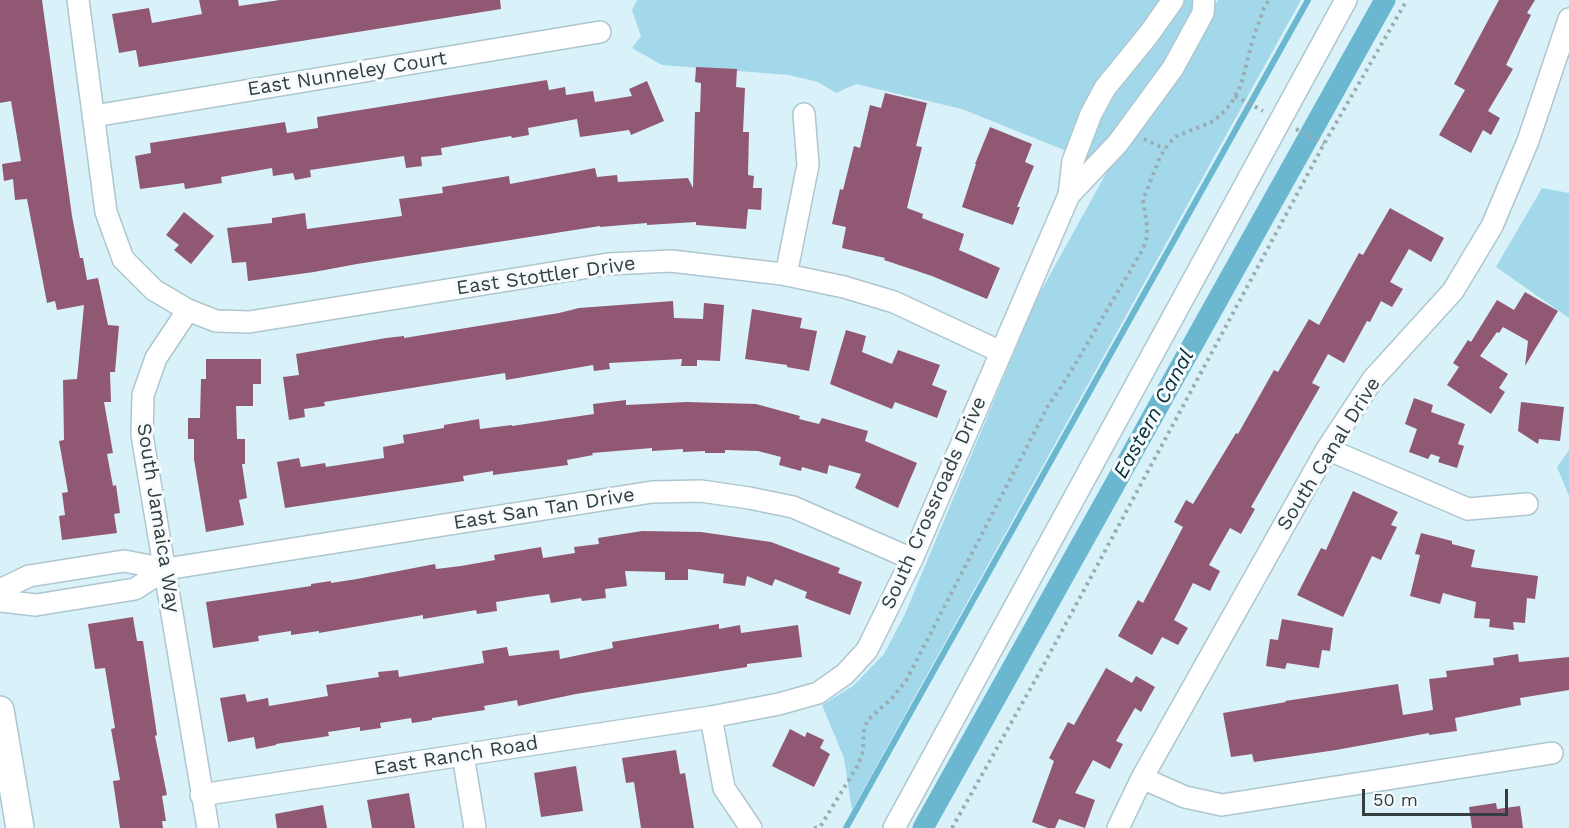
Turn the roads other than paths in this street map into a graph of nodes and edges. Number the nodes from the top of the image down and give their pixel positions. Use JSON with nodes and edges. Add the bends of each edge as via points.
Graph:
{"nodes":[{"id":1,"x":78,"y":0,"type":"edge"},
{"id":2,"x":1173,"y":0,"type":"edge"},
{"id":3,"x":1204,"y":0,"type":"edge"},
{"id":4,"x":1346,"y":0,"type":"edge"},
{"id":5,"x":1569,"y":19,"type":"edge"},
{"id":6,"x":600,"y":32,"type":"dead end"},
{"id":7,"x":804,"y":114,"type":"dead end"},
{"id":8,"x":94,"y":116,"type":"junction"},
{"id":9,"x":1070,"y":195,"type":"junction"},
{"id":10,"x":786,"y":275,"type":"junction"},
{"id":11,"x":188,"y":310,"type":"junction"},
{"id":12,"x":1001,"y":352,"type":"junction"},
{"id":13,"x":1328,"y":449,"type":"junction"},
{"id":14,"x":1527,"y":504,"type":"dead end"},
{"id":15,"x":912,"y":560,"type":"junction"},
{"id":16,"x":166,"y":569,"type":"junction"},
{"id":17,"x":0,"y":590,"type":"edge"},
{"id":18,"x":0,"y":601,"type":"edge"},
{"id":19,"x":0,"y":710,"type":"edge"},
{"id":20,"x":711,"y":717,"type":"junction"},
{"id":21,"x":1552,"y":753,"type":"dead end"},
{"id":22,"x":463,"y":755,"type":"junction"},
{"id":23,"x":1142,"y":778,"type":"junction"},
{"id":24,"x":201,"y":795,"type":"junction"},
{"id":25,"x":20,"y":828,"type":"edge"},
{"id":26,"x":208,"y":828,"type":"edge"},
{"id":27,"x":475,"y":828,"type":"edge"},
{"id":28,"x":751,"y":828,"type":"edge"},
{"id":29,"x":894,"y":828,"type":"edge"},
{"id":30,"x":1118,"y":828,"type":"edge"}],
"edges":[{"from":1,"to":8,"type":"street"},
{"from":2,"to":9,"type":"street","name":"South Crossroads Drive","via":[[1105,88],[1090,114],[1073,161]]},
{"from":3,"to":9,"type":"street","name":"South Crossroads Drive","via":[[1203,13],[1173,68],[1106,159]]},
{"from":4,"to":29,"type":"street"},
{"from":5,"to":13,"type":"street","name":"South Canal Drive","via":[[1528,141],[1492,226],[1453,291],[1373,379]]},
{"from":6,"to":8,"type":"street","name":"East Nunneley Court"},
{"from":7,"to":10,"type":"street","via":[[808,165]]},
{"from":8,"to":11,"type":"street","via":[[106,212],[123,259],[154,290]]},
{"from":9,"to":12,"type":"street","name":"South Crossroads Drive"},
{"from":10,"to":11,"type":"street","name":"East Stottler Drive","via":[[671,261],[608,264],[249,322],[216,321]]},
{"from":10,"to":12,"type":"street","name":"East Stottler Drive","via":[[894,302]]},
{"from":11,"to":16,"type":"street","name":"South Jamaica Way","via":[[156,358],[143,395],[142,435]]},
{"from":12,"to":15,"type":"street","name":"South Crossroads Drive"},
{"from":13,"to":14,"type":"street","via":[[1468,509]]},
{"from":13,"to":23,"type":"street","name":"South Canal Drive"},
{"from":15,"to":16,"type":"street","name":"East San Tan Drive","via":[[793,507],[701,491],[652,492]]},
{"from":15,"to":20,"type":"street","name":"South Crossroads Drive","via":[[867,650],[845,674],[818,693]]},
{"from":16,"to":17,"type":"street","name":"East San Tan Drive","via":[[124,561],[29,576]]},
{"from":16,"to":18,"type":"street","name":"East San Tan Drive","via":[[135,589],[36,605]]},
{"from":16,"to":24,"type":"street","name":"South Jamaica Way"},
{"from":19,"to":25,"type":"main road"},
{"from":20,"to":22,"type":"street","name":"East Ranch Road"},
{"from":20,"to":28,"type":"street","via":[[724,788]]},
{"from":21,"to":23,"type":"street","via":[[1222,805],[1185,797]]},
{"from":22,"to":24,"type":"street","name":"East Ranch Road"},
{"from":22,"to":27,"type":"street"},
{"from":23,"to":30,"type":"street","name":"South Canal Drive"},
{"from":24,"to":26,"type":"street","name":"South Jamaica Way"}]}
